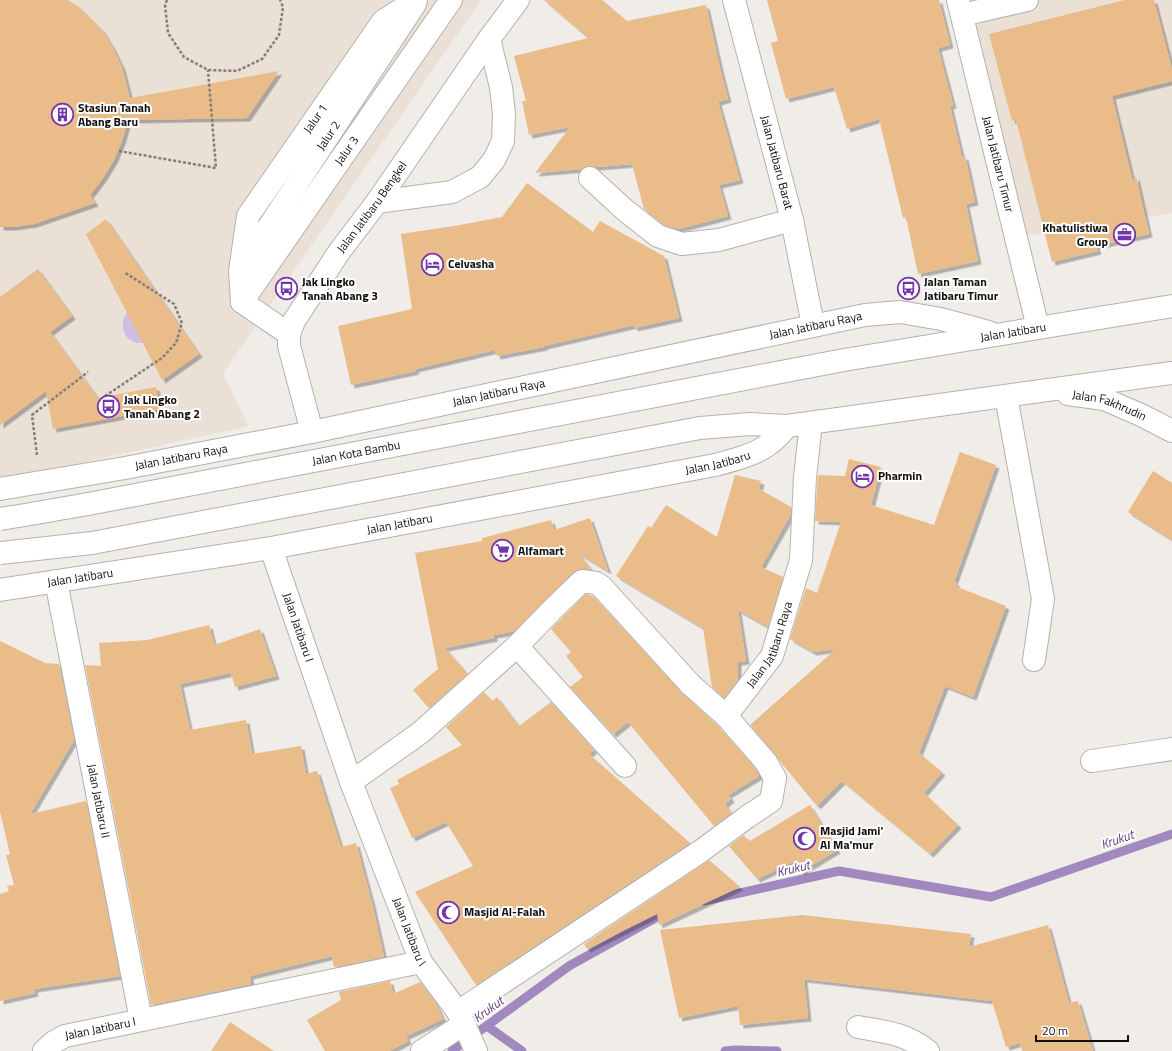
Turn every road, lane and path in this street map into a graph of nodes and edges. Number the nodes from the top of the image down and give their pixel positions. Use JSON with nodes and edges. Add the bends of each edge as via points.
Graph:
{"nodes":[{"id":1,"x":167,"y":0,"type":"edge"},
{"id":2,"x":280,"y":0,"type":"edge"},
{"id":3,"x":417,"y":0,"type":"edge"},
{"id":4,"x":451,"y":0,"type":"edge"},
{"id":5,"x":734,"y":0,"type":"edge"},
{"id":6,"x":1027,"y":0,"type":"edge"},
{"id":7,"x":514,"y":1,"type":"edge"},
{"id":8,"x":960,"y":8,"type":"edge"},
{"id":9,"x":489,"y":39,"type":"junction"},
{"id":10,"x":208,"y":70,"type":"junction"},
{"id":11,"x":119,"y":151,"type":"dead end"},
{"id":12,"x":590,"y":178,"type":"dead end"},
{"id":13,"x":377,"y":202,"type":"junction"},
{"id":14,"x":792,"y":220,"type":"junction"},
{"id":15,"x":240,"y":271,"type":"junction"},
{"id":16,"x":124,"y":272,"type":"dead end"},
{"id":17,"x":1172,"y":296,"type":"edge"},
{"id":18,"x":242,"y":302,"type":"junction"},
{"id":19,"x":1172,"y":306,"type":"edge"},
{"id":20,"x":1150,"y":309,"type":"junction"},
{"id":21,"x":813,"y":325,"type":"junction"},
{"id":22,"x":1038,"y":328,"type":"junction"},
{"id":23,"x":289,"y":334,"type":"junction"},
{"id":24,"x":996,"y":334,"type":"junction"},
{"id":25,"x":1172,"y":373,"type":"edge"},
{"id":26,"x":713,"y":384,"type":"joint"},
{"id":27,"x":1042,"y":391,"type":"junction"},
{"id":28,"x":105,"y":396,"type":"dead end"},
{"id":29,"x":1006,"y":396,"type":"junction"},
{"id":30,"x":811,"y":423,"type":"junction"},
{"id":31,"x":787,"y":426,"type":"junction"},
{"id":32,"x":1172,"y":431,"type":"edge"},
{"id":33,"x":312,"y":432,"type":"junction"},
{"id":34,"x":0,"y":489,"type":"edge"},
{"id":35,"x":0,"y":519,"type":"edge"},
{"id":36,"x":271,"y":548,"type":"junction"},
{"id":37,"x":0,"y":553,"type":"edge"},
{"id":38,"x":56,"y":581,"type":"junction"},
{"id":39,"x":0,"y":590,"type":"edge"},
{"id":40,"x":517,"y":646,"type":"junction"},
{"id":41,"x":1034,"y":660,"type":"dead end"},
{"id":42,"x":726,"y":716,"type":"junction"},
{"id":43,"x":1172,"y":749,"type":"edge"},
{"id":44,"x":1092,"y":761,"type":"dead end"},
{"id":45,"x":625,"y":766,"type":"dead end"},
{"id":46,"x":351,"y":782,"type":"junction"},
{"id":47,"x":421,"y":962,"type":"junction"},
{"id":48,"x":141,"y":1020,"type":"junction"},
{"id":49,"x":463,"y":1022,"type":"junction"},
{"id":50,"x":858,"y":1027,"type":"dead end"},
{"id":51,"x":59,"y":1045,"type":"edge"},
{"id":52,"x":476,"y":1050,"type":"edge"},
{"id":53,"x":422,"y":1051,"type":"edge"},
{"id":54,"x":928,"y":1051,"type":"edge"}],
"edges":[{"from":1,"to":10,"type":"path","via":[[165,5],[168,33],[184,56]]},
{"from":2,"to":10,"type":"path","via":[[283,7],[279,35],[262,58],[237,71]]},
{"from":3,"to":15,"type":"main road","name":"Jalur 2"},
{"from":3,"to":15,"type":"main road","name":"Jalur 1","via":[[383,22],[248,216]]},
{"from":4,"to":18,"type":"main road","name":"Jalur 3"},
{"from":5,"to":14,"type":"main road","name":"Jalan Jatibaru Barat"},
{"from":6,"to":8,"type":"main road"},
{"from":7,"to":9,"type":"main road","name":"Jalan Jatibaru Bengkel"},
{"from":8,"to":22,"type":"main road","name":"Jalan Jatibaru Timur"},
{"from":9,"to":13,"type":"main road","name":"Jalan Jatibaru Bengkel"},
{"from":9,"to":13,"type":"main road","via":[[501,87],[504,114],[503,141],[494,160],[480,177],[452,192]]},
{"from":10,"to":11,"type":"path","via":[[216,168]]},
{"from":12,"to":14,"type":"main road","via":[[658,236],[682,244],[719,240]]},
{"from":13,"to":23,"type":"main road","name":"Jalan Jatibaru Bengkel","via":[[339,252],[298,314]]},
{"from":14,"to":21,"type":"main road","name":"Jalan Jatibaru Barat"},
{"from":15,"to":18,"type":"main road"},
{"from":16,"to":28,"type":"path","via":[[174,304],[182,323],[176,343],[162,358]]},
{"from":17,"to":20,"type":"main road"},
{"from":18,"to":23,"type":"main road"},
{"from":19,"to":20,"type":"main road","name":"Jalan Jatibaru"},
{"from":20,"to":22,"type":"main road","name":"Jalan Jatibaru"},
{"from":21,"to":24,"type":"main road","name":"Jalan Jatibaru Raya","via":[[865,315],[900,312],[941,319]]},
{"from":21,"to":33,"type":"main road","name":"Jalan Jatibaru Raya"},
{"from":22,"to":24,"type":"main road","name":"Jalan Jatibaru"},
{"from":23,"to":33,"type":"main road","name":"Jalan Jatibaru Bengkel","via":[[289,346]]},
{"from":24,"to":26,"type":"main road","name":"Jalan Jatibaru"},
{"from":25,"to":27,"type":"main road"},
{"from":26,"to":35,"type":"main road","name":"Jalan Kota Bambu","bridge":true},
{"from":27,"to":29,"type":"main road"},
{"from":27,"to":32,"type":"main road","name":"Jalan Fakhrudin","via":[[1104,399]]},
{"from":29,"to":30,"type":"main road"},
{"from":29,"to":41,"type":"main road","via":[[1043,599]]},
{"from":30,"to":31,"type":"main road"},
{"from":30,"to":42,"type":"main road","name":"Jalan Jatibaru Raya","via":[[805,477],[802,560],[772,656]]},
{"from":31,"to":36,"type":"main road","name":"Jalan Jatibaru","via":[[779,437],[753,454],[716,465]]},
{"from":31,"to":37,"type":"main road","bridge":true,"via":[[750,424],[700,428],[92,543]]},
{"from":33,"to":34,"type":"main road","name":"Jalan Jatibaru Raya"},
{"from":36,"to":38,"type":"main road","name":"Jalan Jatibaru"},
{"from":36,"to":46,"type":"main road","name":"Jalan Jatibaru I"},
{"from":38,"to":39,"type":"main road","name":"Jalan Jatibaru"},
{"from":38,"to":48,"type":"main road","name":"Jalan Jatibaru II"},
{"from":40,"to":42,"type":"main road","via":[[582,581],[596,583],[691,685]]},
{"from":40,"to":45,"type":"main road"},
{"from":40,"to":46,"type":"main road","via":[[420,733]]},
{"from":42,"to":49,"type":"main road","via":[[766,762],[775,778],[771,801]]},
{"from":43,"to":44,"type":"main road"},
{"from":46,"to":47,"type":"main road","name":"Jalan Jatibaru I"},
{"from":47,"to":48,"type":"main road","name":"Jalan Jatibaru I"},
{"from":47,"to":49,"type":"main road"},
{"from":48,"to":51,"type":"main road","name":"Jalan Jatibaru I"},
{"from":49,"to":52,"type":"main road"},
{"from":49,"to":53,"type":"main road"},
{"from":50,"to":54,"type":"main road","via":[[899,1034]]}]}
